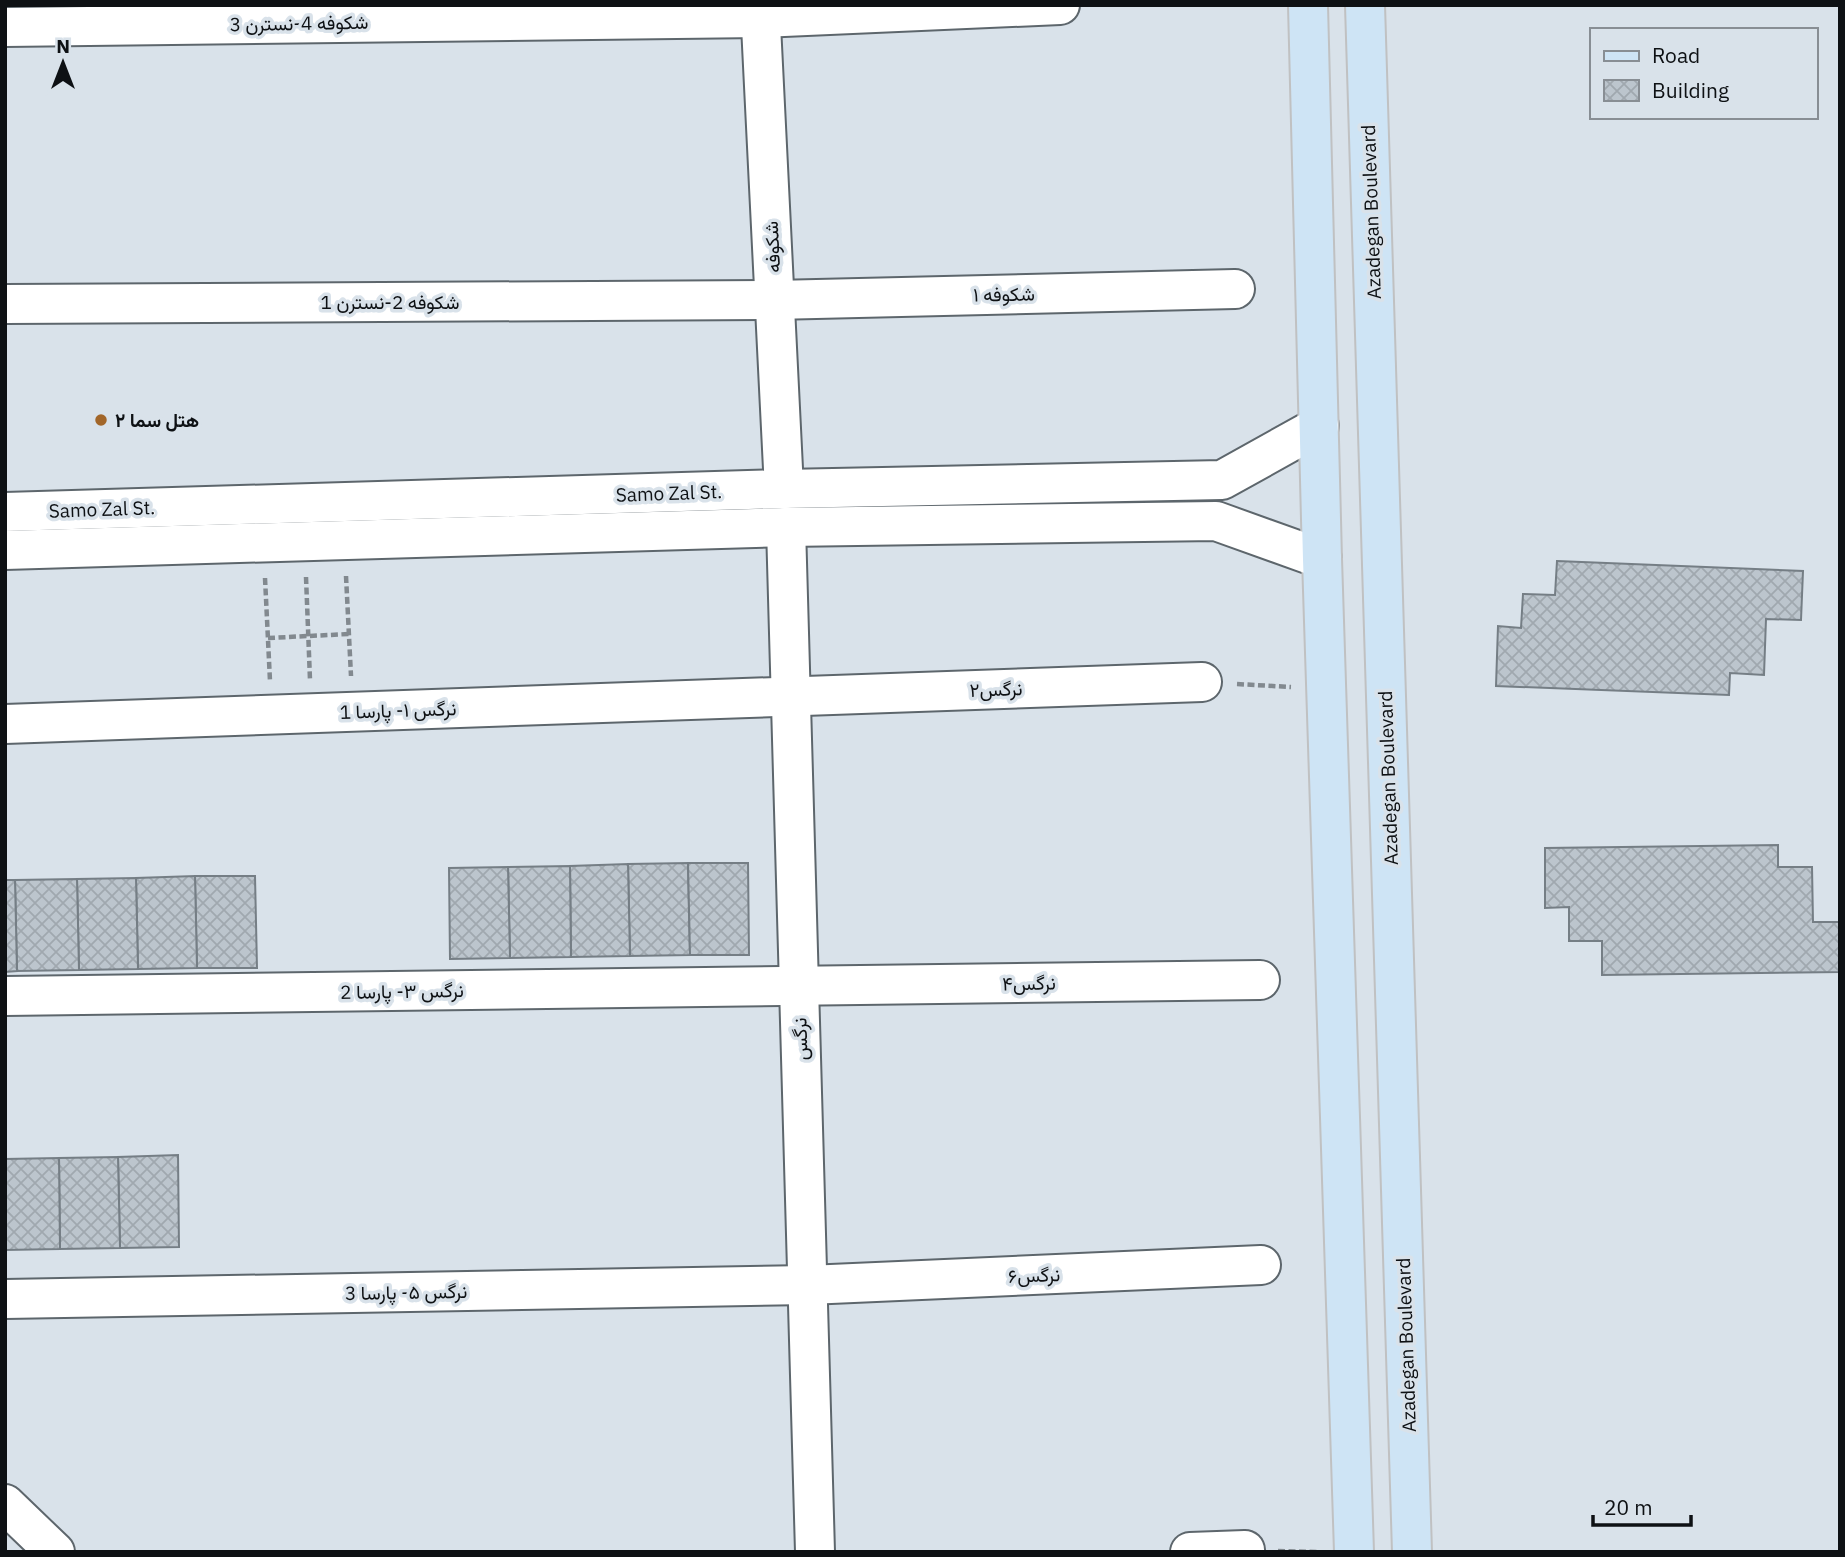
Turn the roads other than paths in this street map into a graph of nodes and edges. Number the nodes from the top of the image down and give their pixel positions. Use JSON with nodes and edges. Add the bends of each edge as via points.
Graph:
{"nodes":[{"id":1,"x":1060,"y":5,"type":"edge"},
{"id":2,"x":1308,"y":5,"type":"edge"},
{"id":3,"x":1365,"y":5,"type":"edge"},
{"id":4,"x":760,"y":11,"type":"edge"},
{"id":5,"x":5,"y":27,"type":"edge"},
{"id":6,"x":1235,"y":289,"type":"dead end"},
{"id":7,"x":774,"y":300,"type":"junction"},
{"id":8,"x":5,"y":304,"type":"edge"},
{"id":9,"x":1319,"y":426,"type":"junction"},
{"id":10,"x":784,"y":489,"type":"junction"},
{"id":11,"x":5,"y":512,"type":"edge"},
{"id":12,"x":786,"y":527,"type":"junction"},
{"id":13,"x":5,"y":550,"type":"edge"},
{"id":14,"x":1322,"y":559,"type":"junction"},
{"id":15,"x":1202,"y":682,"type":"dead end"},
{"id":16,"x":791,"y":696,"type":"junction"},
{"id":17,"x":5,"y":724,"type":"edge"},
{"id":18,"x":1260,"y":980,"type":"dead end"},
{"id":19,"x":799,"y":986,"type":"junction"},
{"id":20,"x":5,"y":996,"type":"edge"},
{"id":21,"x":1398,"y":1082,"type":"junction"},
{"id":22,"x":1339,"y":1083,"type":"junction"},
{"id":23,"x":1261,"y":1265,"type":"dead end"},
{"id":24,"x":807,"y":1285,"type":"junction"},
{"id":25,"x":5,"y":1299,"type":"edge"},
{"id":26,"x":5,"y":1504,"type":"edge"},
{"id":27,"x":1245,"y":1550,"type":"edge"},
{"id":28,"x":55,"y":1552,"type":"edge"},
{"id":29,"x":815,"y":1552,"type":"edge"},
{"id":30,"x":1190,"y":1552,"type":"edge"},
{"id":31,"x":1354,"y":1552,"type":"edge"},
{"id":32,"x":1412,"y":1552,"type":"edge"}],
"edges":[{"from":1,"to":4,"type":"street","name":"شکوفه 4-نسترن 3"},
{"from":2,"to":9,"type":"main road"},
{"from":3,"to":21,"type":"main road","name":"Azadegan Boulevard"},
{"from":4,"to":5,"type":"street","name":"شکوفه 4-نسترن 3"},
{"from":4,"to":7,"type":"street","name":"شکوفه"},
{"from":6,"to":7,"type":"street","name":"شکوفه ۱"},
{"from":7,"to":8,"type":"street","name":"شکوفه 2-نسترن 1"},
{"from":7,"to":10,"type":"street","name":"شکوفه"},
{"from":9,"to":10,"type":"street","name":"Samo Zal St.","via":[[1222,480]]},
{"from":9,"to":14,"type":"main road"},
{"from":10,"to":11,"type":"street","name":"Samo Zal St."},
{"from":10,"to":12,"type":"street","name":"شکوفه"},
{"from":12,"to":13,"type":"street","name":"Samo Zal St."},
{"from":12,"to":14,"type":"street","name":"Samo Zal St.","via":[[1216,521]]},
{"from":12,"to":16,"type":"street","name":"نرگس"},
{"from":14,"to":22,"type":"main road"},
{"from":15,"to":16,"type":"street","name":"نرگس۲"},
{"from":16,"to":17,"type":"street","name":"نرگس ۱- پارسا 1"},
{"from":16,"to":19,"type":"street","name":"نرگس"},
{"from":18,"to":19,"type":"street","name":"نرگس۴"},
{"from":19,"to":20,"type":"street","name":"نرگس ۳- پارسا 2"},
{"from":19,"to":24,"type":"street","name":"نرگس"},
{"from":21,"to":22,"type":"main road"},
{"from":21,"to":32,"type":"main road","name":"Azadegan Boulevard"},
{"from":22,"to":31,"type":"main road"},
{"from":23,"to":24,"type":"street","name":"نرگس۶"},
{"from":24,"to":25,"type":"street","name":"نرگس ۵- پارسا 3"},
{"from":24,"to":29,"type":"street","name":"نرگس"},
{"from":26,"to":28,"type":"street"},
{"from":27,"to":30,"type":"street"}]}
